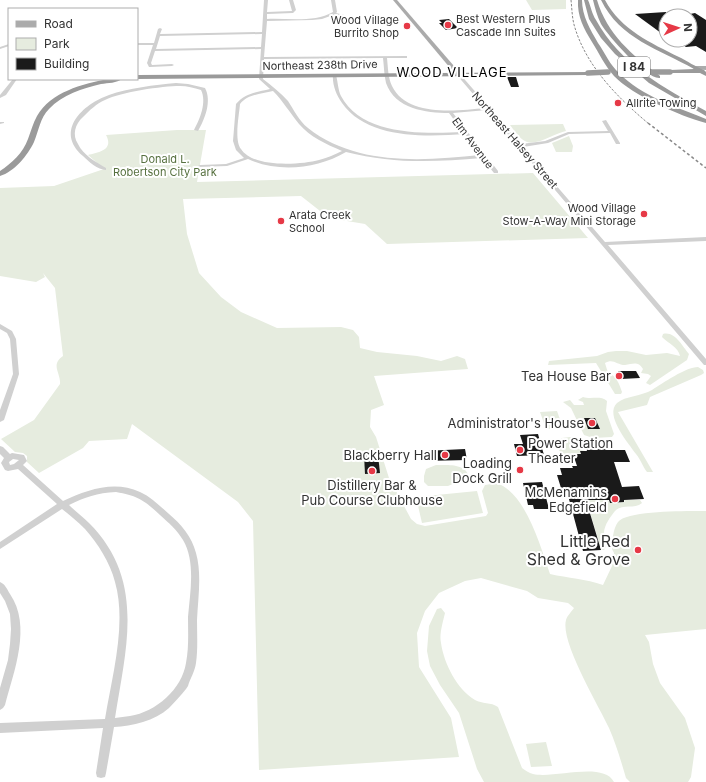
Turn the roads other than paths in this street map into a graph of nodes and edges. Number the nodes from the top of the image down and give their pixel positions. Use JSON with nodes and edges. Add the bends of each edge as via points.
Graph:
{"nodes":[{"id":1,"x":266,"y":0,"type":"edge"},
{"id":2,"x":291,"y":0,"type":"edge"},
{"id":3,"x":334,"y":0,"type":"edge"},
{"id":4,"x":395,"y":0,"type":"edge"},
{"id":5,"x":580,"y":0,"type":"edge"},
{"id":6,"x":586,"y":0,"type":"edge"},
{"id":7,"x":595,"y":0,"type":"edge"},
{"id":8,"x":603,"y":0,"type":"edge"},
{"id":9,"x":265,"y":13,"type":"junction"},
{"id":10,"x":334,"y":14,"type":"junction"},
{"id":11,"x":342,"y":15,"type":"dead end"},
{"id":12,"x":265,"y":20,"type":"junction"},
{"id":13,"x":160,"y":29,"type":"dead end"},
{"id":14,"x":264,"y":33,"type":"junction"},
{"id":15,"x":158,"y":35,"type":"junction"},
{"id":16,"x":138,"y":44,"type":"edge"},
{"id":17,"x":156,"y":44,"type":"junction"},
{"id":18,"x":263,"y":48,"type":"junction"},
{"id":19,"x":154,"y":50,"type":"junction"},
{"id":20,"x":406,"y":57,"type":"dead end"},
{"id":21,"x":262,"y":58,"type":"junction"},
{"id":22,"x":385,"y":58,"type":"junction"},
{"id":23,"x":172,"y":65,"type":"dead end"},
{"id":24,"x":614,"y":70,"type":"junction"},
{"id":25,"x":703,"y":71,"type":"edge"},
{"id":26,"x":458,"y":74,"type":"junction"},
{"id":27,"x":334,"y":75,"type":"junction"},
{"id":28,"x":387,"y":75,"type":"junction"},
{"id":29,"x":187,"y":76,"type":"junction"},
{"id":30,"x":211,"y":76,"type":"junction"},
{"id":31,"x":138,"y":77,"type":"edge"},
{"id":32,"x":262,"y":79,"type":"junction"},
{"id":33,"x":14,"y":80,"type":"edge"},
{"id":34,"x":113,"y":80,"type":"edge"},
{"id":35,"x":665,"y":81,"type":"dead end"},
{"id":36,"x":189,"y":84,"type":"junction"},
{"id":37,"x":273,"y":90,"type":"junction"},
{"id":38,"x":1,"y":96,"type":"edge"},
{"id":39,"x":488,"y":109,"type":"junction"},
{"id":40,"x":451,"y":113,"type":"junction"},
{"id":41,"x":706,"y":114,"type":"edge"},
{"id":42,"x":604,"y":121,"type":"dead end"},
{"id":43,"x":706,"y":122,"type":"edge"},
{"id":44,"x":196,"y":130,"type":"dead end"},
{"id":45,"x":611,"y":132,"type":"junction"},
{"id":46,"x":465,"y":133,"type":"junction"},
{"id":47,"x":618,"y":143,"type":"dead end"},
{"id":48,"x":519,"y":146,"type":"junction"},
{"id":49,"x":346,"y":150,"type":"junction"},
{"id":50,"x":483,"y":156,"type":"junction"},
{"id":51,"x":247,"y":158,"type":"junction"},
{"id":52,"x":200,"y":166,"type":"dead end"},
{"id":53,"x":104,"y":169,"type":"dead end"},
{"id":54,"x":496,"y":172,"type":"dead end"},
{"id":55,"x":0,"y":174,"type":"edge"},
{"id":56,"x":706,"y":239,"type":"edge"},
{"id":57,"x":604,"y":244,"type":"junction"},
{"id":58,"x":0,"y":326,"type":"edge"},
{"id":59,"x":706,"y":363,"type":"edge"},
{"id":60,"x":0,"y":420,"type":"edge"},
{"id":61,"x":0,"y":449,"type":"edge"},
{"id":62,"x":9,"y":458,"type":"junction"},
{"id":63,"x":19,"y":466,"type":"junction"},
{"id":64,"x":3,"y":468,"type":"edge"},
{"id":65,"x":63,"y":505,"type":"junction"},
{"id":66,"x":0,"y":546,"type":"edge"},
{"id":67,"x":0,"y":586,"type":"edge"},
{"id":68,"x":0,"y":705,"type":"edge"},
{"id":69,"x":109,"y":723,"type":"junction"},
{"id":70,"x":0,"y":728,"type":"edge"},
{"id":71,"x":101,"y":773,"type":"dead end"}],
"edges":[{"from":1,"to":9,"type":"street"},
{"from":2,"to":9,"type":"street","via":[[293,12]]},
{"from":3,"to":10,"type":"street"},
{"from":4,"to":26,"type":"main road","name":"Northeast Halsey Street"},
{"from":5,"to":24,"type":"highway","via":[[580,10],[585,24]]},
{"from":6,"to":41,"type":"highway","number":"I 84","via":[[596,26],[619,54],[659,85]]},
{"from":7,"to":35,"type":"highway","number":"I 84","via":[[601,18],[616,40]]},
{"from":8,"to":25,"type":"highway","via":[[610,15],[627,31]]},
{"from":9,"to":12,"type":"street"},
{"from":10,"to":11,"type":"street"},
{"from":10,"to":12,"type":"street","via":[[314,19]]},
{"from":12,"to":14,"type":"street"},
{"from":13,"to":15,"type":"street"},
{"from":14,"to":15,"type":"street"},
{"from":14,"to":18,"type":"street"},
{"from":15,"to":17,"type":"street"},
{"from":16,"to":17,"type":"street"},
{"from":17,"to":19,"type":"street"},
{"from":18,"to":19,"type":"street"},
{"from":18,"to":21,"type":"street"},
{"from":19,"to":23,"type":"street","via":[[150,66]]},
{"from":20,"to":22,"type":"street"},
{"from":21,"to":22,"type":"street"},
{"from":21,"to":32,"type":"street"},
{"from":22,"to":28,"type":"street"},
{"from":24,"to":25,"type":"highway","name":"Northeast 238th Drive","bridge":true},
{"from":24,"to":26,"type":"highway","name":"Northeast 238th Drive","bridge":true},
{"from":24,"to":43,"type":"highway","via":[[650,95]]},
{"from":26,"to":28,"type":"highway","name":"Northeast 238th Drive"},
{"from":26,"to":39,"type":"street","name":"Northeast Halsey Street"},
{"from":27,"to":28,"type":"highway","name":"Northeast 238th Drive"},
{"from":27,"to":32,"type":"highway","name":"Northeast 238th Drive"},
{"from":27,"to":46,"type":"street","via":[[335,90],[343,103],[370,124],[412,134]]},
{"from":28,"to":40,"type":"street","via":[[391,90],[403,102],[422,109]]},
{"from":29,"to":30,"type":"highway","name":"Northeast 238th Drive"},
{"from":29,"to":31,"type":"highway","name":"Northeast 238th Drive"},
{"from":29,"to":36,"type":"street"},
{"from":30,"to":32,"type":"highway","name":"Northeast 238th Drive"},
{"from":30,"to":36,"type":"highway","via":[[198,78]]},
{"from":32,"to":37,"type":"street"},
{"from":33,"to":38,"type":"street"},
{"from":34,"to":55,"type":"highway","via":[[80,88],[53,102],[41,115],[25,152]]},
{"from":36,"to":44,"type":"street","via":[[203,89],[206,95],[203,114]]},
{"from":36,"to":53,"type":"street","via":[[117,93],[102,99],[86,111],[73,126],[74,141],[78,149]]},
{"from":37,"to":49,"type":"street","via":[[306,129],[326,142]]},
{"from":37,"to":51,"type":"street","via":[[249,96],[238,104],[235,146]]},
{"from":39,"to":40,"type":"street"},
{"from":39,"to":48,"type":"street","name":"Northeast Halsey Street"},
{"from":40,"to":46,"type":"street","name":"Elm Avenue"},
{"from":42,"to":45,"type":"street"},
{"from":45,"to":47,"type":"street"},
{"from":45,"to":48,"type":"street","via":[[568,133],[546,142]]},
{"from":46,"to":50,"type":"street","name":"Elm Avenue"},
{"from":48,"to":57,"type":"street","name":"Northeast Halsey Street"},
{"from":49,"to":50,"type":"street","via":[[375,157],[406,160],[430,161]]},
{"from":49,"to":51,"type":"street","via":[[329,159],[303,165],[272,165]]},
{"from":50,"to":54,"type":"street","name":"Elm Avenue"},
{"from":51,"to":52,"type":"street","via":[[227,165]]},
{"from":56,"to":57,"type":"street"},
{"from":57,"to":59,"type":"street","name":"Northeast Halsey Street"},
{"from":58,"to":60,"type":"street","via":[[10,332],[13,339],[16,374]]},
{"from":61,"to":62,"type":"street"},
{"from":62,"to":63,"type":"street","via":[[16,455],[21,457],[23,461]]},
{"from":62,"to":64,"type":"street"},
{"from":63,"to":64,"type":"street"},
{"from":63,"to":65,"type":"street"},
{"from":65,"to":66,"type":"street"},
{"from":65,"to":69,"type":"street","via":[[87,526],[103,545],[114,563],[122,592],[125,620]]},
{"from":65,"to":69,"type":"street","via":[[78,496],[97,490],[116,488],[133,491],[180,529],[191,545],[194,557],[192,659],[183,686],[174,697],[154,712],[131,721]]},
{"from":67,"to":68,"type":"street","via":[[11,602],[16,626],[12,660]]},
{"from":69,"to":70,"type":"street"},
{"from":69,"to":71,"type":"street"}]}
